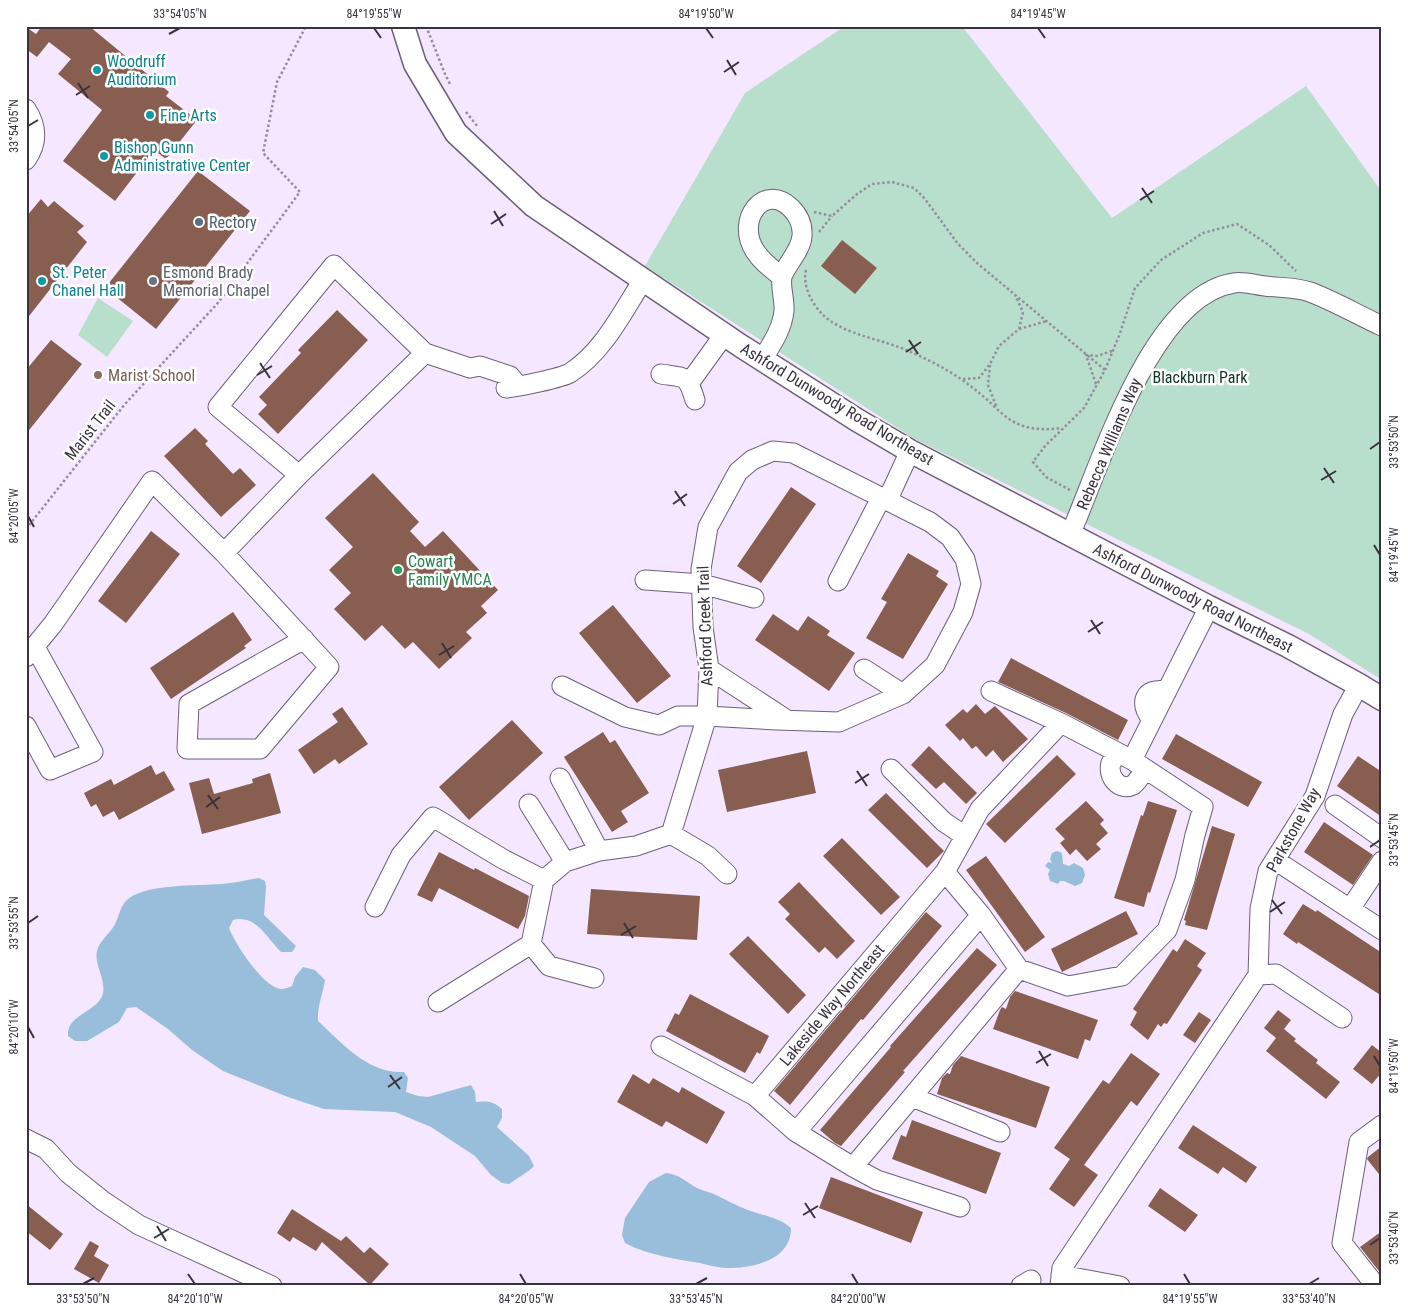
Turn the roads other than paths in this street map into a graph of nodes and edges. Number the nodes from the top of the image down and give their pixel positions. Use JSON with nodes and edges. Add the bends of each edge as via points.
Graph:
{"nodes":[{"id":1,"x":403,"y":26,"type":"edge"},
{"id":2,"x":26,"y":109,"type":"edge"},
{"id":3,"x":26,"y":160,"type":"edge"},
{"id":4,"x":782,"y":277,"type":"dead end"},
{"id":5,"x":643,"y":280,"type":"junction"},
{"id":6,"x":1382,"y":326,"type":"edge"},
{"id":7,"x":722,"y":333,"type":"junction"},
{"id":8,"x":425,"y":353,"type":"junction"},
{"id":9,"x":762,"y":360,"type":"junction"},
{"id":10,"x":661,"y":374,"type":"dead end"},
{"id":11,"x":687,"y":380,"type":"junction"},
{"id":12,"x":695,"y":400,"type":"dead end"},
{"id":13,"x":910,"y":451,"type":"junction"},
{"id":14,"x":299,"y":475,"type":"junction"},
{"id":15,"x":884,"y":499,"type":"junction"},
{"id":16,"x":1070,"y":535,"type":"junction"},
{"id":17,"x":224,"y":553,"type":"junction"},
{"id":18,"x":645,"y":580,"type":"dead end"},
{"id":19,"x":838,"y":581,"type":"dead end"},
{"id":20,"x":702,"y":584,"type":"junction"},
{"id":21,"x":754,"y":598,"type":"dead end"},
{"id":22,"x":1209,"y":607,"type":"junction"},
{"id":23,"x":304,"y":640,"type":"junction"},
{"id":24,"x":30,"y":652,"type":"edge"},
{"id":25,"x":709,"y":669,"type":"junction"},
{"id":26,"x":864,"y":669,"type":"dead end"},
{"id":27,"x":1359,"y":685,"type":"junction"},
{"id":28,"x":562,"y":686,"type":"dead end"},
{"id":29,"x":992,"y":691,"type":"dead end"},
{"id":30,"x":902,"y":694,"type":"junction"},
{"id":31,"x":1382,"y":700,"type":"edge"},
{"id":32,"x":707,"y":716,"type":"junction"},
{"id":33,"x":789,"y":721,"type":"junction"},
{"id":34,"x":1061,"y":723,"type":"junction"},
{"id":35,"x":26,"y":726,"type":"edge"},
{"id":36,"x":1132,"y":761,"type":"junction"},
{"id":37,"x":891,"y":769,"type":"dead end"},
{"id":38,"x":560,"y":778,"type":"dead end"},
{"id":39,"x":529,"y":804,"type":"dead end"},
{"id":40,"x":1335,"y":805,"type":"dead end"},
{"id":41,"x":671,"y":834,"type":"junction"},
{"id":42,"x":965,"y":836,"type":"junction"},
{"id":43,"x":1382,"y":838,"type":"edge"},
{"id":44,"x":599,"y":851,"type":"junction"},
{"id":45,"x":1275,"y":860,"type":"junction"},
{"id":46,"x":1382,"y":861,"type":"edge"},
{"id":47,"x":565,"y":862,"type":"junction"},
{"id":48,"x":945,"y":872,"type":"junction"},
{"id":49,"x":727,"y":874,"type":"dead end"},
{"id":50,"x":544,"y":880,"type":"junction"},
{"id":51,"x":375,"y":907,"type":"dead end"},
{"id":52,"x":1350,"y":909,"type":"junction"},
{"id":53,"x":980,"y":915,"type":"junction"},
{"id":54,"x":1382,"y":930,"type":"edge"},
{"id":55,"x":531,"y":944,"type":"junction"},
{"id":56,"x":1019,"y":969,"type":"junction"},
{"id":57,"x":1258,"y":976,"type":"junction"},
{"id":58,"x":594,"y":978,"type":"dead end"},
{"id":59,"x":438,"y":1002,"type":"dead end"},
{"id":60,"x":1342,"y":1018,"type":"dead end"},
{"id":61,"x":661,"y":1046,"type":"dead end"},
{"id":62,"x":755,"y":1096,"type":"junction"},
{"id":63,"x":912,"y":1097,"type":"junction"},
{"id":64,"x":1382,"y":1125,"type":"edge"},
{"id":65,"x":796,"y":1132,"type":"junction"},
{"id":66,"x":1000,"y":1132,"type":"dead end"},
{"id":67,"x":26,"y":1139,"type":"edge"},
{"id":68,"x":853,"y":1167,"type":"junction"},
{"id":69,"x":960,"y":1207,"type":"dead end"},
{"id":70,"x":1061,"y":1280,"type":"edge"},
{"id":71,"x":272,"y":1286,"type":"edge"},
{"id":72,"x":1120,"y":1286,"type":"edge"},
{"id":73,"x":1376,"y":1286,"type":"edge"}],
"edges":[{"from":1,"to":5,"type":"main road","name":"Ashford Dunwoody Road Northeast","via":[[416,64],[456,133],[534,206]]},
{"from":2,"to":3,"type":"street","via":[[33,121],[35,134]]},
{"from":4,"to":9,"type":"street","via":[[784,312],[779,331]]},
{"from":5,"to":7,"type":"main road","name":"Ashford Dunwoody Road Northeast"},
{"from":5,"to":8,"type":"street","via":[[592,356],[568,374],[507,388],[477,378],[470,368]]},
{"from":6,"to":16,"type":"street","name":"Rebecca Williams Way","via":[[1308,292],[1235,282],[1194,302],[1171,326],[1138,374]]},
{"from":7,"to":9,"type":"main road","name":"Ashford Dunwoody Road Northeast"},
{"from":7,"to":11,"type":"street"},
{"from":8,"to":14,"type":"street"},
{"from":8,"to":14,"type":"street","via":[[334,265],[218,407]]},
{"from":9,"to":13,"type":"main road","name":"Ashford Dunwoody Road Northeast"},
{"from":10,"to":11,"type":"street"},
{"from":11,"to":12,"type":"street"},
{"from":13,"to":15,"type":"street"},
{"from":13,"to":16,"type":"main road","name":"Ashford Dunwoody Road Northeast"},
{"from":14,"to":17,"type":"street"},
{"from":15,"to":19,"type":"street"},
{"from":15,"to":20,"type":"street","name":"Ashford Creek Trail","via":[[793,453],[773,451],[752,460],[738,472],[708,527],[701,569]]},
{"from":15,"to":30,"type":"street","name":"Ashford Creek Trail","via":[[930,522],[950,537],[965,559],[971,584],[963,612],[935,664]]},
{"from":16,"to":22,"type":"main road","name":"Ashford Dunwoody Road Northeast"},
{"from":17,"to":23,"type":"street"},
{"from":17,"to":24,"type":"street","via":[[152,481]]},
{"from":18,"to":20,"type":"street"},
{"from":20,"to":21,"type":"street"},
{"from":20,"to":25,"type":"street","name":"Ashford Creek Trail"},
{"from":22,"to":27,"type":"main road","name":"Ashford Dunwoody Road Northeast"},
{"from":22,"to":36,"type":"street"},
{"from":23,"to":23,"type":"street","via":[[329,667],[260,749],[187,749],[189,704]]},
{"from":24,"to":35,"type":"street","via":[[93,752],[50,770]]},
{"from":25,"to":32,"type":"street","name":"Ashford Creek Trail"},
{"from":25,"to":33,"type":"street"},
{"from":26,"to":30,"type":"street"},
{"from":27,"to":31,"type":"main road","name":"Ashford Dunwoody Road Northeast"},
{"from":27,"to":45,"type":"street","name":"Parkstone Way","via":[[1343,714],[1315,796]]},
{"from":28,"to":32,"type":"street","name":"Ashford Creek Trail","via":[[633,719],[659,724],[678,716]]},
{"from":29,"to":34,"type":"street"},
{"from":30,"to":33,"type":"street","name":"Ashford Creek Trail","via":[[839,722]]},
{"from":32,"to":33,"type":"street","name":"Ashford Creek Trail"},
{"from":32,"to":41,"type":"street","name":"Ashford Creek Trail"},
{"from":34,"to":36,"type":"street"},
{"from":34,"to":42,"type":"street","name":"Lakeside Way Northeast","via":[[980,809]]},
{"from":36,"to":56,"type":"street","via":[[1203,807],[1185,880],[1167,930],[1122,976],[1068,986]]},
{"from":37,"to":42,"type":"street","via":[[944,822]]},
{"from":38,"to":44,"type":"street"},
{"from":39,"to":47,"type":"street"},
{"from":40,"to":43,"type":"street"},
{"from":41,"to":44,"type":"street","via":[[636,846]]},
{"from":41,"to":49,"type":"street","via":[[708,856]]},
{"from":42,"to":48,"type":"street","name":"Lakeside Way Northeast"},
{"from":44,"to":47,"type":"street"},
{"from":45,"to":52,"type":"street"},
{"from":45,"to":57,"type":"street","name":"Parkstone Way","via":[[1268,871],[1260,909]]},
{"from":46,"to":52,"type":"street"},
{"from":47,"to":50,"type":"street"},
{"from":48,"to":53,"type":"street"},
{"from":48,"to":62,"type":"street","name":"Lakeside Way Northeast"},
{"from":50,"to":51,"type":"street","via":[[433,817],[401,856]]},
{"from":50,"to":55,"type":"street"},
{"from":52,"to":54,"type":"street"},
{"from":53,"to":56,"type":"street"},
{"from":53,"to":65,"type":"street"},
{"from":55,"to":58,"type":"street","via":[[549,966]]},
{"from":55,"to":59,"type":"street"},
{"from":56,"to":63,"type":"street"},
{"from":57,"to":60,"type":"street","via":[[1276,974]]},
{"from":57,"to":70,"type":"street","via":[[1062,1268]]},
{"from":61,"to":62,"type":"street"},
{"from":62,"to":65,"type":"street"},
{"from":63,"to":66,"type":"street"},
{"from":63,"to":68,"type":"street"},
{"from":64,"to":73,"type":"street","via":[[1359,1142],[1342,1243]]},
{"from":65,"to":68,"type":"street"},
{"from":67,"to":71,"type":"street","via":[[46,1149],[68,1173],[139,1224]]},
{"from":68,"to":69,"type":"street","via":[[877,1180]]},
{"from":70,"to":72,"type":"street"}]}
